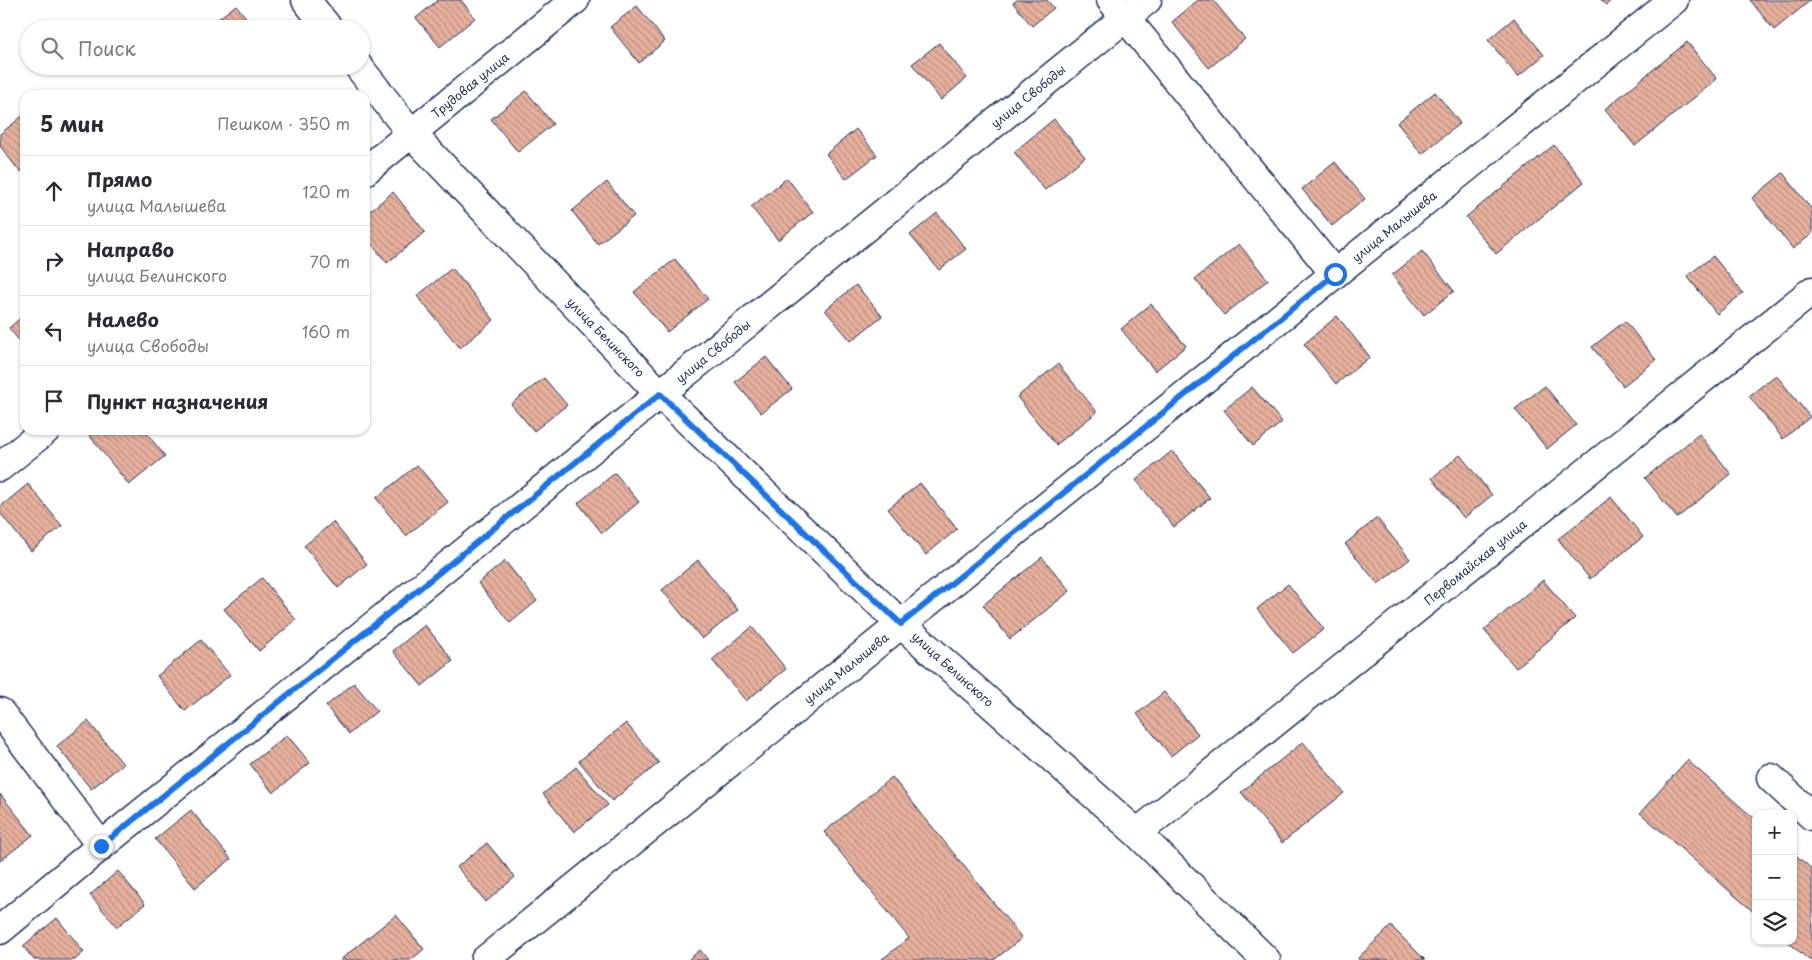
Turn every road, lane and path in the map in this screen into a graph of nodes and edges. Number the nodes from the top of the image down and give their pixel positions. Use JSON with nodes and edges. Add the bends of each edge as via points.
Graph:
{"nodes":[{"id":1,"x":306,"y":0,"type":"edge"},
{"id":2,"x":575,"y":0,"type":"edge"},
{"id":3,"x":1147,"y":0,"type":"edge"},
{"id":4,"x":1674,"y":0,"type":"edge"},
{"id":5,"x":1118,"y":9,"type":"edge"},
{"id":6,"x":322,"y":20,"type":"edge"},
{"id":7,"x":365,"y":75,"type":"edge"},
{"id":8,"x":411,"y":134,"type":"junction"},
{"id":9,"x":370,"y":166,"type":"edge"},
{"id":10,"x":1335,"y":274,"type":"junction"},
{"id":11,"x":1812,"y":291,"type":"edge"},
{"id":12,"x":660,"y":394,"type":"junction"},
{"id":13,"x":40,"y":435,"type":"edge"},
{"id":14,"x":0,"y":467,"type":"edge"},
{"id":15,"x":901,"y":624,"type":"junction"},
{"id":16,"x":0,"y":712,"type":"edge"},
{"id":17,"x":1771,"y":778,"type":"dead end"},
{"id":18,"x":1812,"y":816,"type":"edge"},
{"id":19,"x":1137,"y":833,"type":"junction"},
{"id":20,"x":101,"y":846,"type":"junction"},
{"id":21,"x":0,"y":930,"type":"edge"},
{"id":22,"x":485,"y":960,"type":"edge"},
{"id":23,"x":1266,"y":960,"type":"edge"}],
"edges":[{"from":1,"to":6,"type":"street"},
{"from":2,"to":8,"type":"street","name":"Трудовая улица"},
{"from":3,"to":5,"type":"street","name":"улица Свободы"},
{"from":4,"to":10,"type":"street","name":"улица Малышева"},
{"from":5,"to":10,"type":"street"},
{"from":5,"to":12,"type":"street","name":"улица Свободы"},
{"from":7,"to":8,"type":"street","name":"улица Белинского"},
{"from":8,"to":9,"type":"street","name":"Трудовая улица"},
{"from":8,"to":12,"type":"street","name":"улица Белинского"},
{"from":10,"to":15,"type":"street","name":"улица Малышева"},
{"from":11,"to":19,"type":"street","name":"Первомайская улица"},
{"from":12,"to":15,"type":"street","name":"улица Белинского"},
{"from":12,"to":20,"type":"street","name":"улица Свободы"},
{"from":13,"to":14,"type":"street"},
{"from":15,"to":19,"type":"street","name":"улица Белинского"},
{"from":15,"to":22,"type":"street","name":"улица Малышева"},
{"from":16,"to":20,"type":"street"},
{"from":17,"to":18,"type":"street"},
{"from":19,"to":23,"type":"street","name":"улица Белинского"},
{"from":20,"to":21,"type":"street","name":"улица Свободы"}]}
